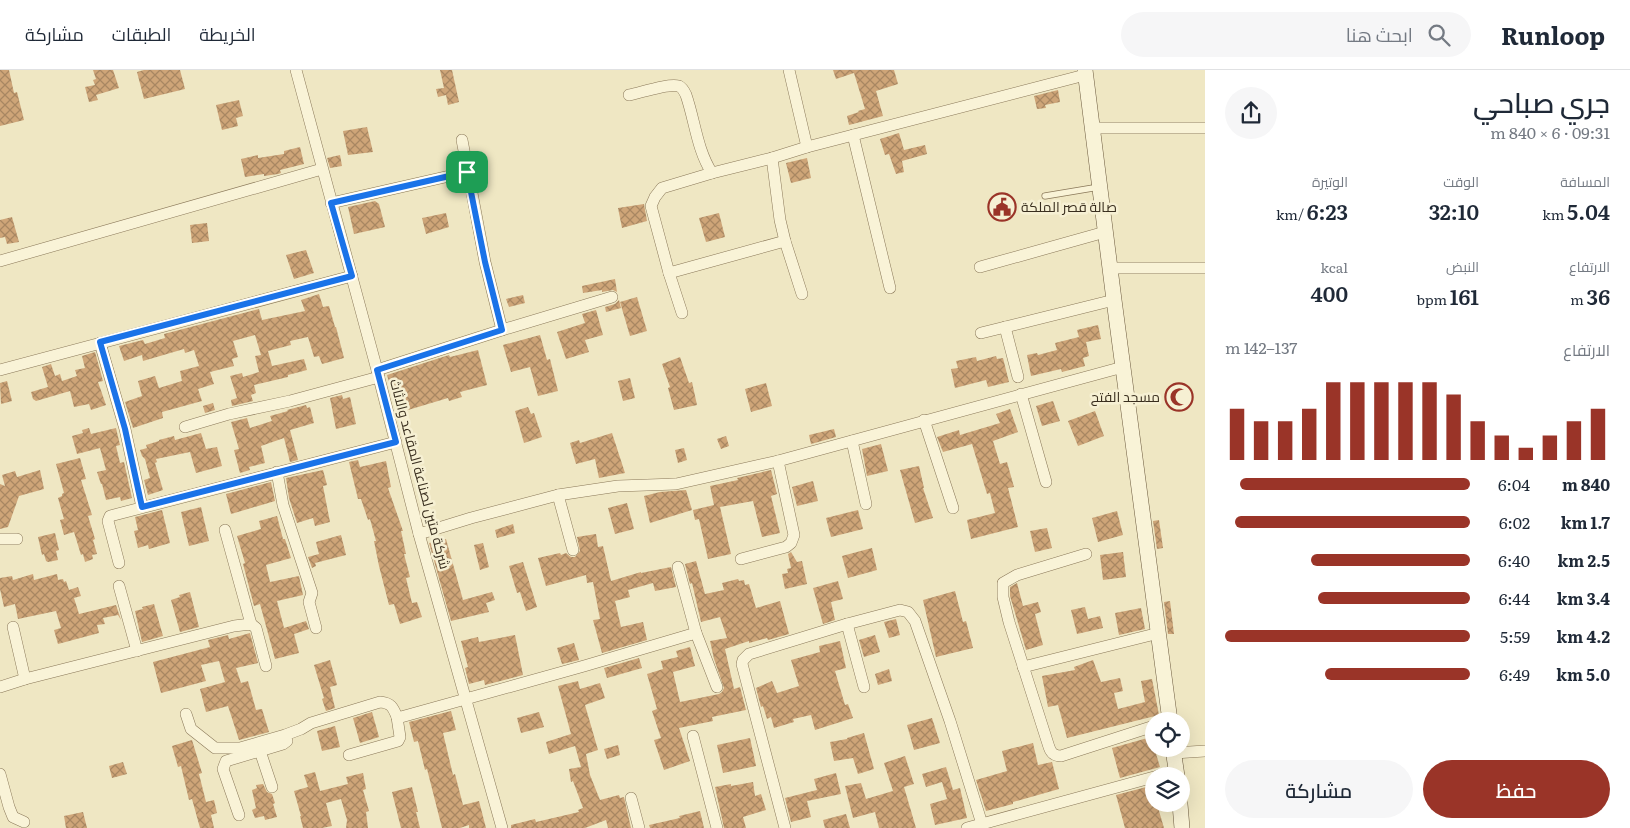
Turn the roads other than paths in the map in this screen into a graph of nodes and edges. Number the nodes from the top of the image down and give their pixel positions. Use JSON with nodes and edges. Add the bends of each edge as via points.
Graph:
{"nodes":[{"id":1,"x":296,"y":70,"type":"edge"},
{"id":2,"x":789,"y":70,"type":"edge"},
{"id":3,"x":1085,"y":72,"type":"edge"},
{"id":4,"x":628,"y":95,"type":"dead end"},
{"id":5,"x":1092,"y":128,"type":"junction"},
{"id":6,"x":1205,"y":128,"type":"edge"},
{"id":7,"x":853,"y":134,"type":"junction"},
{"id":8,"x":462,"y":140,"type":"dead end"},
{"id":9,"x":806,"y":147,"type":"junction"},
{"id":10,"x":772,"y":158,"type":"junction"},
{"id":11,"x":322,"y":169,"type":"junction"},
{"id":12,"x":467,"y":172,"type":"junction"},
{"id":13,"x":712,"y":173,"type":"junction"},
{"id":14,"x":1099,"y":187,"type":"junction"},
{"id":15,"x":1045,"y":196,"type":"dead end"},
{"id":16,"x":331,"y":203,"type":"junction"},
{"id":17,"x":1105,"y":232,"type":"junction"},
{"id":18,"x":785,"y":241,"type":"junction"},
{"id":19,"x":0,"y":261,"type":"edge"},
{"id":20,"x":980,"y":267,"type":"dead end"},
{"id":21,"x":1109,"y":268,"type":"junction"},
{"id":22,"x":1205,"y":268,"type":"edge"},
{"id":23,"x":669,"y":273,"type":"junction"},
{"id":24,"x":352,"y":276,"type":"junction"},
{"id":25,"x":890,"y":288,"type":"dead end"},
{"id":26,"x":802,"y":294,"type":"dead end"},
{"id":27,"x":612,"y":297,"type":"dead end"},
{"id":28,"x":1114,"y":300,"type":"junction"},
{"id":29,"x":682,"y":313,"type":"dead end"},
{"id":30,"x":1005,"y":327,"type":"junction"},
{"id":31,"x":502,"y":330,"type":"junction"},
{"id":32,"x":981,"y":333,"type":"dead end"},
{"id":33,"x":100,"y":342,"type":"junction"},
{"id":34,"x":1123,"y":367,"type":"junction"},
{"id":35,"x":0,"y":370,"type":"edge"},
{"id":36,"x":378,"y":374,"type":"junction"},
{"id":37,"x":1018,"y":377,"type":"dead end"},
{"id":38,"x":1021,"y":394,"type":"junction"},
{"id":39,"x":924,"y":420,"type":"junction"},
{"id":40,"x":184,"y":427,"type":"dead end"},
{"id":41,"x":852,"y":440,"type":"junction"},
{"id":42,"x":396,"y":442,"type":"junction"},
{"id":43,"x":778,"y":461,"type":"junction"},
{"id":44,"x":276,"y":472,"type":"junction"},
{"id":45,"x":1046,"y":482,"type":"dead end"},
{"id":46,"x":558,"y":495,"type":"junction"},
{"id":47,"x":866,"y":504,"type":"dead end"},
{"id":48,"x":142,"y":507,"type":"junction"},
{"id":49,"x":952,"y":508,"type":"dead end"},
{"id":50,"x":225,"y":530,"type":"dead end"},
{"id":51,"x":419,"y":534,"type":"junction"},
{"id":52,"x":17,"y":539,"type":"dead end"},
{"id":53,"x":0,"y":540,"type":"edge"},
{"id":54,"x":573,"y":550,"type":"dead end"},
{"id":55,"x":1086,"y":554,"type":"dead end"},
{"id":56,"x":741,"y":560,"type":"dead end"},
{"id":57,"x":119,"y":563,"type":"dead end"},
{"id":58,"x":678,"y":567,"type":"dead end"},
{"id":59,"x":119,"y":586,"type":"dead end"},
{"id":60,"x":251,"y":624,"type":"junction"},
{"id":61,"x":847,"y":624,"type":"junction"},
{"id":62,"x":13,"y":627,"type":"dead end"},
{"id":63,"x":316,"y":628,"type":"dead end"},
{"id":64,"x":696,"y":633,"type":"junction"},
{"id":65,"x":1159,"y":633,"type":"junction"},
{"id":66,"x":137,"y":650,"type":"junction"},
{"id":67,"x":266,"y":666,"type":"dead end"},
{"id":68,"x":1023,"y":667,"type":"junction"},
{"id":69,"x":25,"y":679,"type":"junction"},
{"id":70,"x":0,"y":687,"type":"edge"},
{"id":71,"x":717,"y":688,"type":"dead end"},
{"id":72,"x":864,"y":688,"type":"dead end"},
{"id":73,"x":466,"y":699,"type":"junction"},
{"id":74,"x":1169,"y":712,"type":"edge"},
{"id":75,"x":186,"y":714,"type":"dead end"},
{"id":76,"x":398,"y":717,"type":"junction"},
{"id":77,"x":1145,"y":729,"type":"edge"},
{"id":78,"x":286,"y":735,"type":"junction"},
{"id":79,"x":693,"y":736,"type":"dead end"},
{"id":80,"x":260,"y":750,"type":"junction"},
{"id":81,"x":1190,"y":751,"type":"edge"},
{"id":82,"x":1205,"y":751,"type":"edge"},
{"id":83,"x":349,"y":754,"type":"dead end"},
{"id":84,"x":0,"y":774,"type":"edge"},
{"id":85,"x":1145,"y":780,"type":"edge"},
{"id":86,"x":272,"y":787,"type":"dead end"},
{"id":87,"x":631,"y":798,"type":"dead end"},
{"id":88,"x":1181,"y":812,"type":"edge"},
{"id":89,"x":239,"y":815,"type":"dead end"},
{"id":90,"x":24,"y":822,"type":"dead end"},
{"id":91,"x":974,"y":826,"type":"edge"},
{"id":92,"x":502,"y":828,"type":"edge"},
{"id":93,"x":639,"y":828,"type":"edge"},
{"id":94,"x":717,"y":828,"type":"edge"},
{"id":95,"x":785,"y":828,"type":"edge"},
{"id":96,"x":1182,"y":828,"type":"edge"}],
"edges":[{"from":1,"to":11,"type":"street","name":"شركة متين لصناعة المقاعد والاثاث"},
{"from":2,"to":9,"type":"street"},
{"from":3,"to":5,"type":"main road"},
{"from":3,"to":7,"type":"street"},
{"from":4,"to":13,"type":"street","via":[[666,87],[682,88]]},
{"from":5,"to":6,"type":"street"},
{"from":5,"to":14,"type":"main road"},
{"from":7,"to":9,"type":"street"},
{"from":7,"to":25,"type":"street"},
{"from":8,"to":12,"type":"street"},
{"from":9,"to":10,"type":"street"},
{"from":10,"to":13,"type":"street"},
{"from":10,"to":18,"type":"street"},
{"from":11,"to":16,"type":"street","name":"شركة متين لصناعة المقاعد والاثاث"},
{"from":11,"to":19,"type":"street"},
{"from":12,"to":16,"type":"street"},
{"from":12,"to":31,"type":"street"},
{"from":13,"to":23,"type":"street","via":[[662,188],[651,206]]},
{"from":14,"to":15,"type":"lane"},
{"from":14,"to":17,"type":"main road"},
{"from":16,"to":24,"type":"street","name":"شركة متين لصناعة المقاعد والاثاث"},
{"from":17,"to":20,"type":"street"},
{"from":17,"to":21,"type":"main road"},
{"from":18,"to":23,"type":"street"},
{"from":18,"to":26,"type":"street"},
{"from":21,"to":22,"type":"street"},
{"from":21,"to":28,"type":"main road"},
{"from":23,"to":29,"type":"street"},
{"from":24,"to":33,"type":"street"},
{"from":24,"to":36,"type":"street","name":"شركة متين لصناعة المقاعد والاثاث"},
{"from":27,"to":31,"type":"street"},
{"from":28,"to":30,"type":"street"},
{"from":28,"to":34,"type":"main road"},
{"from":30,"to":32,"type":"street"},
{"from":30,"to":37,"type":"street"},
{"from":31,"to":36,"type":"street"},
{"from":33,"to":35,"type":"street"},
{"from":33,"to":48,"type":"street","via":[[125,429]]},
{"from":34,"to":38,"type":"street"},
{"from":34,"to":65,"type":"main road"},
{"from":36,"to":40,"type":"street","via":[[290,401]]},
{"from":36,"to":42,"type":"street","name":"شركة متين لصناعة المقاعد والاثاث"},
{"from":38,"to":39,"type":"street"},
{"from":38,"to":45,"type":"street"},
{"from":39,"to":41,"type":"street"},
{"from":39,"to":49,"type":"street"},
{"from":41,"to":43,"type":"street"},
{"from":41,"to":47,"type":"street"},
{"from":42,"to":44,"type":"street"},
{"from":42,"to":51,"type":"street","name":"شركة متين لصناعة المقاعد والاثاث"},
{"from":43,"to":46,"type":"street","via":[[676,484],[618,486]]},
{"from":43,"to":56,"type":"street","via":[[794,535],[786,547]]},
{"from":44,"to":48,"type":"street"},
{"from":44,"to":63,"type":"street","via":[[283,505],[312,594],[309,602]]},
{"from":46,"to":51,"type":"street"},
{"from":46,"to":54,"type":"street"},
{"from":48,"to":57,"type":"street","via":[[110,516],[108,521]]},
{"from":50,"to":60,"type":"street"},
{"from":51,"to":73,"type":"street","name":"شركة متين لصناعة المقاعد والاثاث"},
{"from":52,"to":53,"type":"street"},
{"from":55,"to":68,"type":"street","via":[[1017,575],[1003,583],[1003,597]]},
{"from":58,"to":64,"type":"street"},
{"from":59,"to":66,"type":"street"},
{"from":60,"to":66,"type":"street"},
{"from":60,"to":67,"type":"street","via":[[256,628]]},
{"from":61,"to":72,"type":"street"},
{"from":61,"to":91,"type":"street","via":[[900,610],[908,612],[915,621],[950,721]]},
{"from":61,"to":95,"type":"street","via":[[749,654],[742,660]]},
{"from":62,"to":69,"type":"street"},
{"from":64,"to":71,"type":"street"},
{"from":64,"to":73,"type":"street"},
{"from":65,"to":68,"type":"street"},
{"from":65,"to":74,"type":"main road"},
{"from":66,"to":69,"type":"street"},
{"from":68,"to":77,"type":"street","via":[[1049,747],[1057,756]]},
{"from":69,"to":70,"type":"street"},
{"from":73,"to":76,"type":"street"},
{"from":73,"to":92,"type":"street","name":"شركة متين لصناعة المقاعد والاثاث"},
{"from":75,"to":78,"type":"street","via":[[192,729],[215,748],[240,748]]},
{"from":76,"to":78,"type":"street","via":[[393,707],[380,702],[311,723]]},
{"from":76,"to":83,"type":"street","via":[[398,741]]},
{"from":78,"to":80,"type":"street","via":[[284,744]]},
{"from":79,"to":94,"type":"street"},
{"from":80,"to":86,"type":"street"},
{"from":80,"to":89,"type":"street","via":[[224,763],[223,769]]},
{"from":81,"to":82,"type":"street"},
{"from":84,"to":90,"type":"street","via":[[13,817]]},
{"from":85,"to":91,"type":"street"},
{"from":87,"to":93,"type":"street"},
{"from":88,"to":96,"type":"main road"}]}
